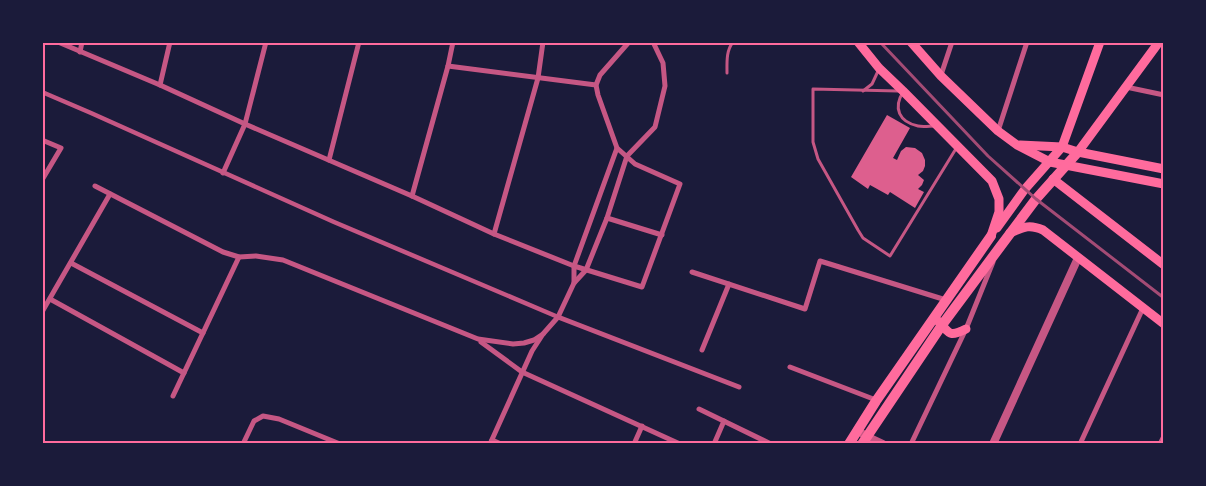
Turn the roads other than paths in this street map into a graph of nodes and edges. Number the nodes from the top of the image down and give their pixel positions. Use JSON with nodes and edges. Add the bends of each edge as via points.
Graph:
{"nodes":[{"id":1,"x":58,"y":42,"type":"edge"},
{"id":2,"x":82,"y":42,"type":"edge"},
{"id":3,"x":170,"y":42,"type":"edge"},
{"id":4,"x":266,"y":42,"type":"edge"},
{"id":5,"x":359,"y":42,"type":"edge"},
{"id":6,"x":453,"y":42,"type":"edge"},
{"id":7,"x":543,"y":42,"type":"edge"},
{"id":8,"x":629,"y":42,"type":"edge"},
{"id":9,"x":653,"y":42,"type":"edge"},
{"id":10,"x":733,"y":42,"type":"edge"},
{"id":11,"x":858,"y":42,"type":"edge"},
{"id":12,"x":911,"y":42,"type":"edge"},
{"id":13,"x":952,"y":42,"type":"edge"},
{"id":14,"x":1027,"y":42,"type":"edge"},
{"id":15,"x":1100,"y":42,"type":"edge"},
{"id":16,"x":1159,"y":42,"type":"edge"},
{"id":17,"x":80,"y":52,"type":"junction"},
{"id":18,"x":448,"y":66,"type":"junction"},
{"id":19,"x":880,"y":68,"type":"junction"},
{"id":20,"x":727,"y":73,"type":"dead end"},
{"id":21,"x":941,"y":76,"type":"junction"},
{"id":22,"x":538,"y":78,"type":"junction"},
{"id":23,"x":160,"y":85,"type":"junction"},
{"id":24,"x":596,"y":85,"type":"junction"},
{"id":25,"x":1126,"y":87,"type":"junction"},
{"id":26,"x":903,"y":90,"type":"junction"},
{"id":27,"x":862,"y":91,"type":"junction"},
{"id":28,"x":42,"y":92,"type":"edge"},
{"id":29,"x":1164,"y":95,"type":"edge"},
{"id":30,"x":245,"y":124,"type":"junction"},
{"id":31,"x":938,"y":126,"type":"junction"},
{"id":32,"x":998,"y":131,"type":"junction"},
{"id":33,"x":42,"y":140,"type":"edge"},
{"id":34,"x":1017,"y":145,"type":"junction"},
{"id":35,"x":957,"y":146,"type":"junction"},
{"id":36,"x":1062,"y":147,"type":"junction"},
{"id":37,"x":617,"y":148,"type":"junction"},
{"id":38,"x":1078,"y":152,"type":"junction"},
{"id":39,"x":627,"y":156,"type":"junction"},
{"id":40,"x":328,"y":160,"type":"junction"},
{"id":41,"x":1050,"y":162,"type":"junction"},
{"id":42,"x":1066,"y":166,"type":"junction"},
{"id":43,"x":1164,"y":169,"type":"edge"},
{"id":44,"x":224,"y":173,"type":"junction"},
{"id":45,"x":1053,"y":179,"type":"junction"},
{"id":46,"x":42,"y":180,"type":"edge"},
{"id":47,"x":1164,"y":184,"type":"edge"},
{"id":48,"x":95,"y":186,"type":"dead end"},
{"id":49,"x":110,"y":194,"type":"junction"},
{"id":50,"x":412,"y":196,"type":"junction"},
{"id":51,"x":608,"y":218,"type":"junction"},
{"id":52,"x":1010,"y":233,"type":"junction"},
{"id":53,"x":494,"y":234,"type":"junction"},
{"id":54,"x":662,"y":234,"type":"junction"},
{"id":55,"x":991,"y":236,"type":"junction"},
{"id":56,"x":1000,"y":247,"type":"junction"},
{"id":57,"x":239,"y":257,"type":"junction"},
{"id":58,"x":1078,"y":258,"type":"junction"},
{"id":59,"x":71,"y":263,"type":"junction"},
{"id":60,"x":1164,"y":265,"type":"edge"},
{"id":61,"x":574,"y":266,"type":"junction"},
{"id":62,"x":586,"y":270,"type":"junction"},
{"id":63,"x":692,"y":272,"type":"dead end"},
{"id":64,"x":574,"y":284,"type":"junction"},
{"id":65,"x":729,"y":284,"type":"junction"},
{"id":66,"x":50,"y":299,"type":"junction"},
{"id":67,"x":946,"y":300,"type":"junction"},
{"id":68,"x":1143,"y":308,"type":"junction"},
{"id":69,"x":42,"y":312,"type":"edge"},
{"id":70,"x":558,"y":317,"type":"junction"},
{"id":71,"x":934,"y":318,"type":"junction"},
{"id":72,"x":1164,"y":324,"type":"edge"},
{"id":73,"x":942,"y":325,"type":"junction"},
{"id":74,"x":966,"y":329,"type":"junction"},
{"id":75,"x":203,"y":333,"type":"junction"},
{"id":76,"x":543,"y":334,"type":"junction"},
{"id":77,"x":478,"y":339,"type":"junction"},
{"id":78,"x":702,"y":350,"type":"dead end"},
{"id":79,"x":790,"y":367,"type":"dead end"},
{"id":80,"x":184,"y":372,"type":"junction"},
{"id":81,"x":522,"y":372,"type":"junction"},
{"id":82,"x":739,"y":387,"type":"dead end"},
{"id":83,"x":173,"y":396,"type":"dead end"},
{"id":84,"x":876,"y":401,"type":"junction"},
{"id":85,"x":699,"y":409,"type":"dead end"},
{"id":86,"x":724,"y":421,"type":"junction"},
{"id":87,"x":642,"y":426,"type":"junction"},
{"id":88,"x":862,"y":436,"type":"edge"},
{"id":89,"x":1164,"y":436,"type":"edge"},
{"id":90,"x":491,"y":442,"type":"edge"},
{"id":91,"x":338,"y":443,"type":"edge"},
{"id":92,"x":244,"y":444,"type":"edge"},
{"id":93,"x":500,"y":444,"type":"edge"},
{"id":94,"x":634,"y":444,"type":"edge"},
{"id":95,"x":680,"y":444,"type":"edge"},
{"id":96,"x":714,"y":444,"type":"edge"},
{"id":97,"x":771,"y":444,"type":"edge"},
{"id":98,"x":849,"y":444,"type":"edge"},
{"id":99,"x":883,"y":444,"type":"edge"},
{"id":100,"x":911,"y":444,"type":"edge"},
{"id":101,"x":993,"y":444,"type":"edge"},
{"id":102,"x":1080,"y":444,"type":"edge"},
{"id":103,"x":1160,"y":444,"type":"edge"}],
"edges":[{"from":1,"to":17,"type":"street"},
{"from":2,"to":17,"type":"street"},
{"from":3,"to":23,"type":"street"},
{"from":4,"to":30,"type":"street"},
{"from":5,"to":40,"type":"street"},
{"from":6,"to":18,"type":"street"},
{"from":7,"to":22,"type":"street"},
{"from":8,"to":24,"type":"street","via":[[600,75]]},
{"from":9,"to":39,"type":"street","via":[[663,63],[665,86],[655,127]]},
{"from":10,"to":20,"type":"lane","via":[[727,55]]},
{"from":11,"to":19,"type":"main road"},
{"from":12,"to":21,"type":"main road"},
{"from":13,"to":21,"type":"street"},
{"from":14,"to":32,"type":"street"},
{"from":15,"to":36,"type":"main road"},
{"from":16,"to":25,"type":"main road"},
{"from":17,"to":23,"type":"street"},
{"from":18,"to":22,"type":"street"},
{"from":18,"to":50,"type":"street"},
{"from":19,"to":26,"type":"main road"},
{"from":19,"to":27,"type":"lane","via":[[872,84]]},
{"from":21,"to":32,"type":"main road"},
{"from":22,"to":24,"type":"street"},
{"from":22,"to":53,"type":"street"},
{"from":23,"to":30,"type":"street"},
{"from":24,"to":37,"type":"street"},
{"from":25,"to":29,"type":"street"},
{"from":25,"to":38,"type":"main road"},
{"from":26,"to":27,"type":"lane"},
{"from":26,"to":31,"type":"main road"},
{"from":26,"to":31,"type":"lane","via":[[898,111],[906,121],[919,126]]},
{"from":27,"to":35,"type":"lane","via":[[813,89],[813,142],[818,158],[863,238],[890,256]]},
{"from":28,"to":44,"type":"street"},
{"from":30,"to":40,"type":"street"},
{"from":30,"to":44,"type":"street"},
{"from":31,"to":35,"type":"main road"},
{"from":32,"to":34,"type":"main road"},
{"from":33,"to":46,"type":"street","via":[[61,148]]},
{"from":34,"to":36,"type":"main road"},
{"from":34,"to":41,"type":"main road"},
{"from":35,"to":55,"type":"main road","via":[[992,180],[1000,212]]},
{"from":36,"to":38,"type":"main road"},
{"from":36,"to":41,"type":"main road"},
{"from":37,"to":39,"type":"street"},
{"from":37,"to":61,"type":"street"},
{"from":38,"to":42,"type":"main road"},
{"from":38,"to":43,"type":"main road"},
{"from":39,"to":51,"type":"street"},
{"from":39,"to":54,"type":"street","via":[[635,164],[680,184]]},
{"from":40,"to":50,"type":"street"},
{"from":41,"to":42,"type":"main road"},
{"from":41,"to":55,"type":"main road","via":[[1025,189]]},
{"from":42,"to":45,"type":"main road"},
{"from":42,"to":47,"type":"main road"},
{"from":44,"to":70,"type":"street"},
{"from":45,"to":52,"type":"main road"},
{"from":45,"to":60,"type":"main road"},
{"from":48,"to":49,"type":"street"},
{"from":49,"to":57,"type":"street","via":[[223,252]]},
{"from":49,"to":59,"type":"street"},
{"from":50,"to":53,"type":"street"},
{"from":51,"to":54,"type":"street"},
{"from":51,"to":62,"type":"street"},
{"from":52,"to":56,"type":"main road"},
{"from":52,"to":58,"type":"main road","via":[[1033,226],[1043,230]]},
{"from":53,"to":61,"type":"street"},
{"from":54,"to":62,"type":"street","via":[[642,287]]},
{"from":55,"to":67,"type":"main road"},
{"from":56,"to":73,"type":"main road"},
{"from":56,"to":74,"type":"street"},
{"from":57,"to":75,"type":"street"},
{"from":57,"to":77,"type":"street","via":[[283,260]]},
{"from":58,"to":68,"type":"main road"},
{"from":58,"to":101,"type":"street"},
{"from":59,"to":66,"type":"street"},
{"from":59,"to":75,"type":"street"},
{"from":61,"to":62,"type":"street"},
{"from":61,"to":64,"type":"street"},
{"from":62,"to":64,"type":"street"},
{"from":63,"to":65,"type":"street"},
{"from":64,"to":70,"type":"street"},
{"from":65,"to":67,"type":"street","via":[[805,309],[820,261]]},
{"from":65,"to":78,"type":"street"},
{"from":66,"to":69,"type":"street"},
{"from":66,"to":80,"type":"street"},
{"from":67,"to":71,"type":"main road"},
{"from":68,"to":72,"type":"main road"},
{"from":68,"to":102,"type":"street"},
{"from":70,"to":76,"type":"street"},
{"from":70,"to":82,"type":"street"},
{"from":71,"to":73,"type":"main road"},
{"from":71,"to":84,"type":"main road"},
{"from":73,"to":74,"type":"main road","via":[[951,334]]},
{"from":73,"to":88,"type":"main road"},
{"from":74,"to":100,"type":"street"},
{"from":75,"to":80,"type":"street"},
{"from":76,"to":77,"type":"street","via":[[519,344]]},
{"from":76,"to":81,"type":"street"},
{"from":77,"to":81,"type":"street"},
{"from":79,"to":84,"type":"street"},
{"from":80,"to":83,"type":"street"},
{"from":81,"to":87,"type":"street"},
{"from":81,"to":90,"type":"street"},
{"from":84,"to":88,"type":"main road"},
{"from":85,"to":86,"type":"street"},
{"from":86,"to":96,"type":"street"},
{"from":86,"to":97,"type":"street"},
{"from":87,"to":94,"type":"street"},
{"from":87,"to":95,"type":"street"},
{"from":88,"to":98,"type":"main road"},
{"from":88,"to":99,"type":"street"},
{"from":89,"to":103,"type":"street"},
{"from":90,"to":93,"type":"street"},
{"from":91,"to":92,"type":"street","via":[[279,419],[263,416],[254,422]]}]}
